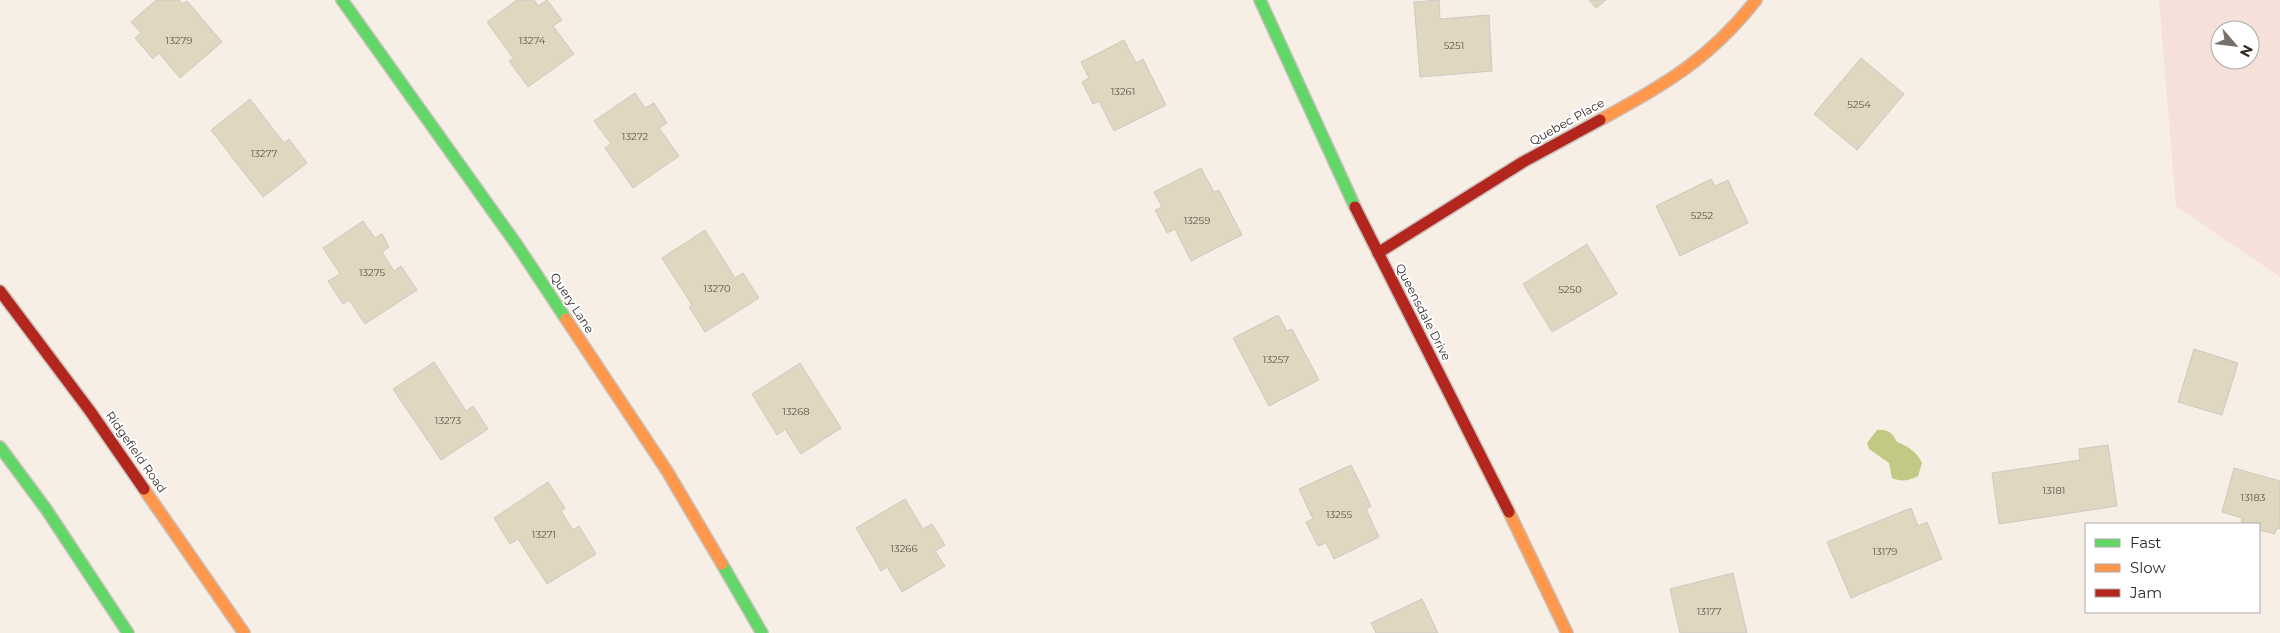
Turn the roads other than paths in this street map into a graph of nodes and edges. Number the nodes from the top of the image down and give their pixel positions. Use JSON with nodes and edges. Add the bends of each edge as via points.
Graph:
{"nodes":[{"id":1,"x":342,"y":0,"type":"edge"},
{"id":2,"x":1260,"y":0,"type":"edge"},
{"id":3,"x":1756,"y":0,"type":"edge"},
{"id":4,"x":1378,"y":253,"type":"junction"},
{"id":5,"x":0,"y":291,"type":"edge"},
{"id":6,"x":0,"y":447,"type":"edge"},
{"id":7,"x":128,"y":633,"type":"edge"},
{"id":8,"x":244,"y":633,"type":"edge"},
{"id":9,"x":762,"y":633,"type":"edge"},
{"id":10,"x":1567,"y":633,"type":"edge"}],
"edges":[{"from":1,"to":9,"type":"street","name":"Query Lane","via":[[518,245],[667,472]]},
{"from":2,"to":4,"type":"street","name":"Queensdale Drive"},
{"from":3,"to":4,"type":"street","name":"Quebec Place","via":[[1735,27],[1706,54],[1665,84],[1523,162]]},
{"from":4,"to":10,"type":"street","name":"Queensdale Drive"},
{"from":5,"to":8,"type":"street","name":"Ridgefield Road","via":[[90,411]]},
{"from":6,"to":7,"type":"street","via":[[46,509]]}]}
